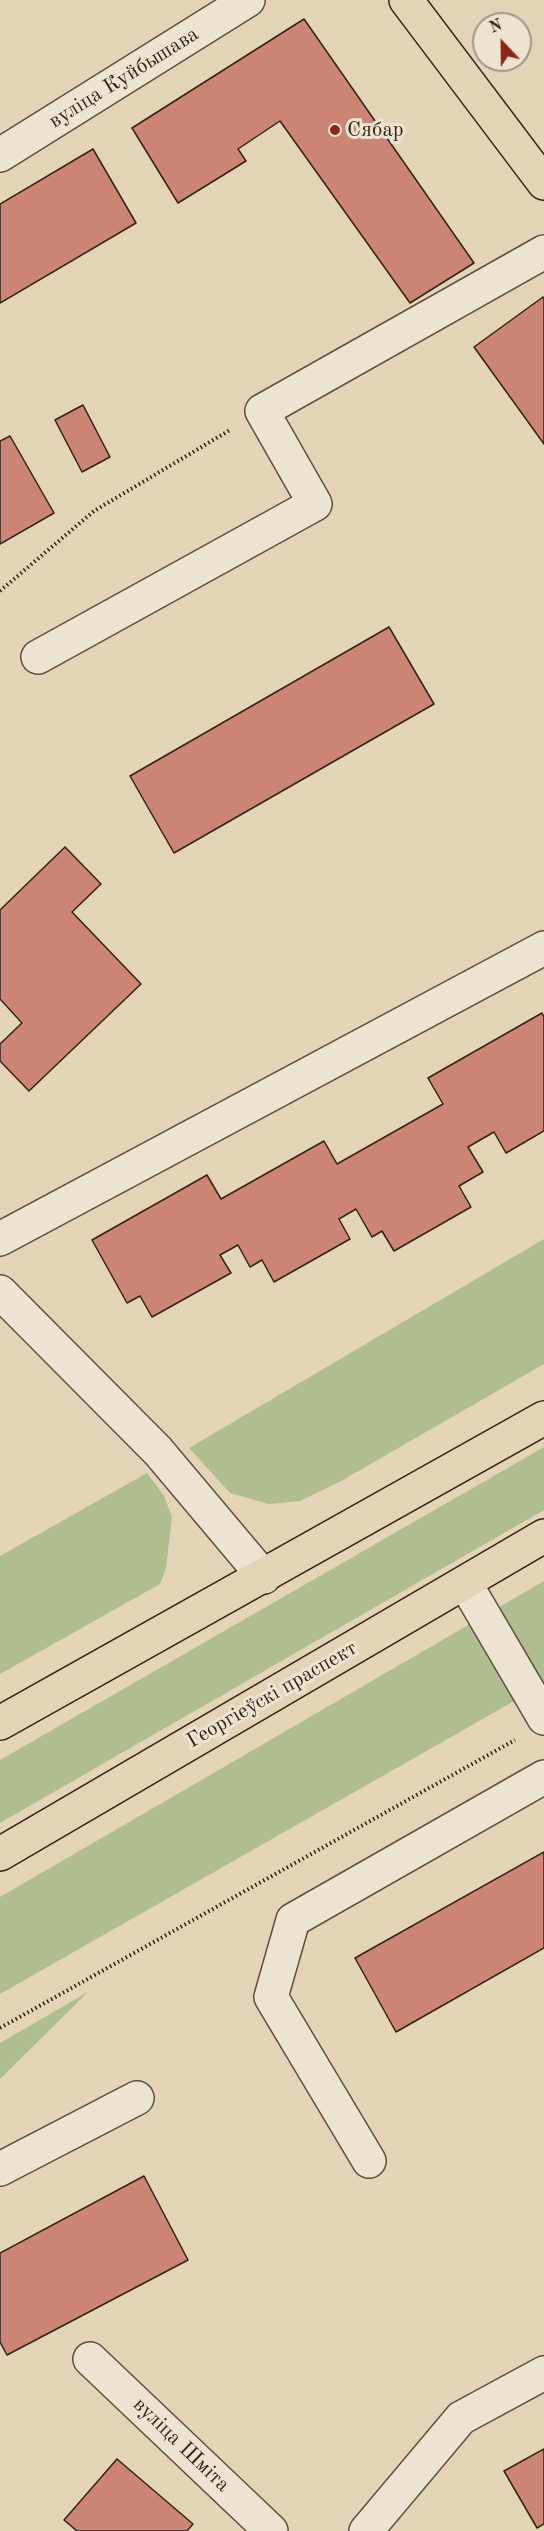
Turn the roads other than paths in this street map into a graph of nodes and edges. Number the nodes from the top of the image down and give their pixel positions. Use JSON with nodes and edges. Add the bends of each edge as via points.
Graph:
{"nodes":[{"id":1,"x":248,"y":0,"type":"edge"},
{"id":2,"x":406,"y":0,"type":"edge"},
{"id":3,"x":0,"y":155,"type":"edge"},
{"id":4,"x":544,"y":183,"type":"edge"},
{"id":5,"x":544,"y":252,"type":"edge"},
{"id":6,"x":38,"y":657,"type":"dead end"},
{"id":7,"x":544,"y":948,"type":"edge"},
{"id":8,"x":0,"y":1239,"type":"edge"},
{"id":9,"x":0,"y":1292,"type":"edge"},
{"id":10,"x":544,"y":1419,"type":"edge"},
{"id":11,"x":544,"y":1536,"type":"edge"},
{"id":12,"x":264,"y":1576,"type":"junction"},
{"id":13,"x":465,"y":1583,"type":"junction"},
{"id":14,"x":544,"y":1718,"type":"edge"},
{"id":15,"x":0,"y":1723,"type":"edge"},
{"id":16,"x":544,"y":1777,"type":"edge"},
{"id":17,"x":0,"y":1854,"type":"edge"},
{"id":18,"x":137,"y":2098,"type":"dead end"},
{"id":19,"x":369,"y":2160,"type":"dead end"},
{"id":20,"x":0,"y":2169,"type":"edge"},
{"id":21,"x":90,"y":2359,"type":"dead end"},
{"id":22,"x":544,"y":2373,"type":"edge"},
{"id":23,"x":272,"y":2531,"type":"edge"},
{"id":24,"x":366,"y":2531,"type":"edge"}],
"edges":[{"from":1,"to":3,"type":"street","name":"вуліца Куйбышава"},
{"from":2,"to":4,"type":"main road"},
{"from":5,"to":6,"type":"street","via":[[262,411],[315,504]]},
{"from":7,"to":8,"type":"street"},
{"from":9,"to":12,"type":"street","via":[[158,1451]]},
{"from":10,"to":12,"type":"main road"},
{"from":11,"to":13,"type":"main road","name":"Георгіеўскі праспект"},
{"from":12,"to":15,"type":"main road"},
{"from":13,"to":14,"type":"street"},
{"from":13,"to":17,"type":"main road","name":"Георгіеўскі праспект"},
{"from":16,"to":19,"type":"street","via":[[293,1920],[272,1997]]},
{"from":18,"to":20,"type":"street"},
{"from":21,"to":23,"type":"street","name":"вуліца Шміта"},
{"from":22,"to":24,"type":"street","via":[[461,2418]]}]}
